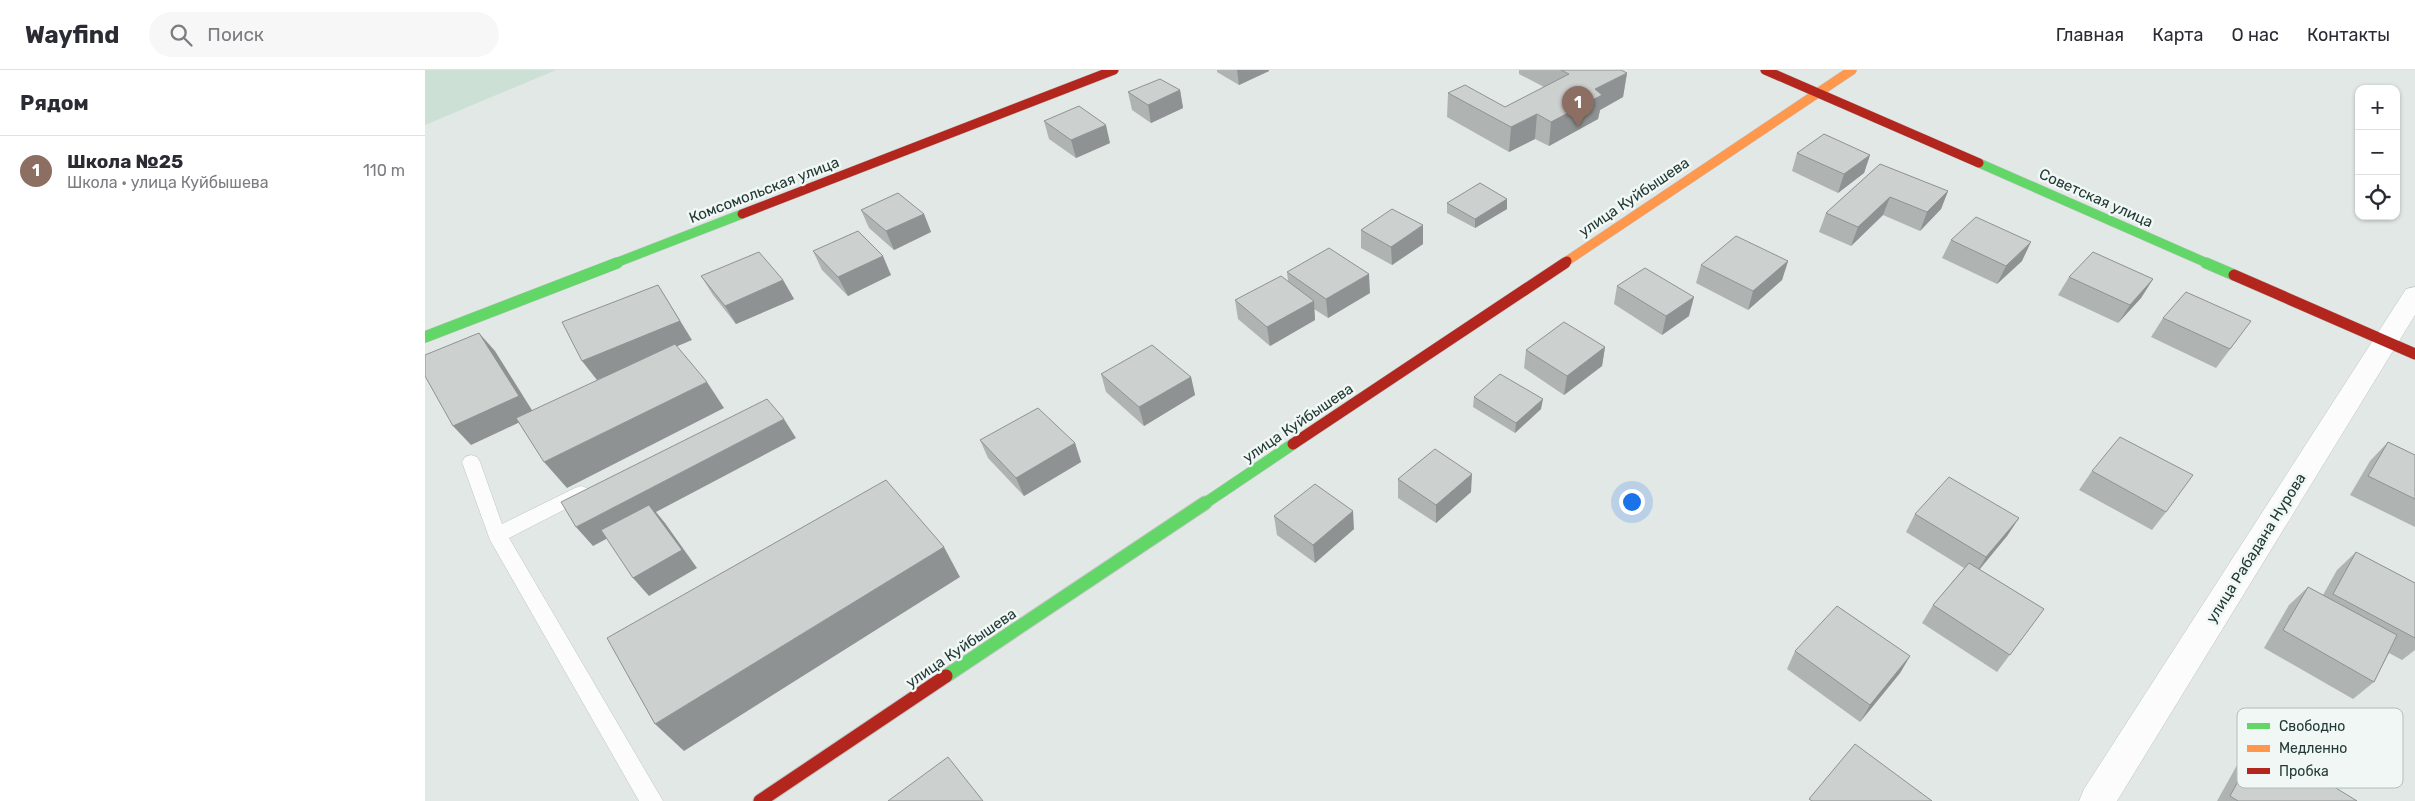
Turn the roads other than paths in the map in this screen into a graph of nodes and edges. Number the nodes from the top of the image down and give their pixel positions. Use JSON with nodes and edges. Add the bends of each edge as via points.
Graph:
{"nodes":[{"id":1,"x":1114,"y":70,"type":"edge"},
{"id":2,"x":1765,"y":70,"type":"edge"},
{"id":3,"x":1852,"y":70,"type":"edge"},
{"id":4,"x":1817,"y":93,"type":"junction"},
{"id":5,"x":2415,"y":295,"type":"edge"},
{"id":6,"x":425,"y":338,"type":"edge"},
{"id":7,"x":2385,"y":341,"type":"junction"},
{"id":8,"x":2415,"y":354,"type":"edge"},
{"id":9,"x":471,"y":462,"type":"dead end"},
{"id":10,"x":602,"y":483,"type":"edge"},
{"id":11,"x":497,"y":536,"type":"junction"},
{"id":12,"x":652,"y":801,"type":"edge"},
{"id":13,"x":761,"y":801,"type":"edge"},
{"id":14,"x":2097,"y":801,"type":"edge"}],
"edges":[{"from":1,"to":6,"type":"street","name":"Комсомольская улица"},
{"from":2,"to":4,"type":"street","name":"Советская улица"},
{"from":3,"to":4,"type":"street","name":"улица Куйбышева"},
{"from":4,"to":7,"type":"street","name":"Советская улица"},
{"from":4,"to":13,"type":"street","name":"улица Куйбышева"},
{"from":5,"to":7,"type":"street","name":"улица Рабадана Нурова"},
{"from":7,"to":8,"type":"street","name":"Советская улица"},
{"from":7,"to":14,"type":"street","name":"улица Рабадана Нурова"},
{"from":9,"to":11,"type":"lane"},
{"from":10,"to":11,"type":"lane"},
{"from":11,"to":12,"type":"lane"}]}
